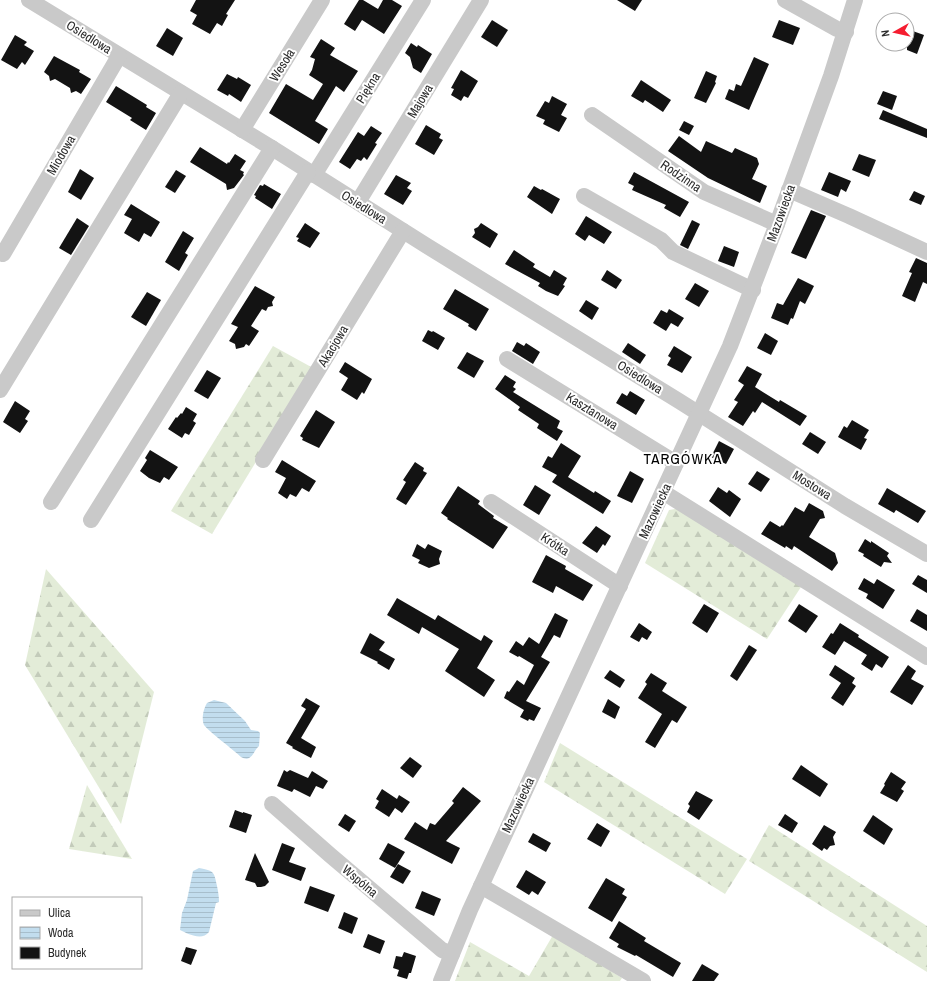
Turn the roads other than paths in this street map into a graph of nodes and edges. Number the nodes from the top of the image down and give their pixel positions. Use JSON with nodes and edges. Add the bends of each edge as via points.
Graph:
{"nodes":[{"id":1,"x":30,"y":0,"type":"edge"},
{"id":2,"x":322,"y":0,"type":"edge"},
{"id":3,"x":423,"y":0,"type":"edge"},
{"id":4,"x":481,"y":0,"type":"edge"},
{"id":5,"x":785,"y":0,"type":"edge"},
{"id":6,"x":855,"y":0,"type":"edge"},
{"id":7,"x":846,"y":32,"type":"junction"},
{"id":8,"x":119,"y":56,"type":"junction"},
{"id":9,"x":181,"y":93,"type":"junction"},
{"id":10,"x":592,"y":115,"type":"dead end"},
{"id":11,"x":242,"y":130,"type":"junction"},
{"id":12,"x":272,"y":148,"type":"junction"},
{"id":13,"x":311,"y":173,"type":"junction"},
{"id":14,"x":789,"y":190,"type":"junction"},
{"id":15,"x":584,"y":196,"type":"dead end"},
{"id":16,"x":358,"y":202,"type":"junction"},
{"id":17,"x":777,"y":224,"type":"junction"},
{"id":18,"x":403,"y":231,"type":"junction"},
{"id":19,"x":927,"y":252,"type":"edge"},
{"id":20,"x":3,"y":254,"type":"dead end"},
{"id":21,"x":752,"y":290,"type":"junction"},
{"id":22,"x":507,"y":359,"type":"dead end"},
{"id":23,"x":0,"y":390,"type":"edge"},
{"id":24,"x":699,"y":414,"type":"junction"},
{"id":25,"x":263,"y":460,"type":"dead end"},
{"id":26,"x":676,"y":463,"type":"junction"},
{"id":27,"x":663,"y":492,"type":"junction"},
{"id":28,"x":51,"y":502,"type":"dead end"},
{"id":29,"x":491,"y":502,"type":"dead end"},
{"id":30,"x":91,"y":520,"type":"dead end"},
{"id":31,"x":927,"y":554,"type":"edge"},
{"id":32,"x":620,"y":586,"type":"junction"},
{"id":33,"x":927,"y":657,"type":"edge"},
{"id":34,"x":272,"y":804,"type":"dead end"},
{"id":35,"x":481,"y":886,"type":"junction"},
{"id":36,"x":453,"y":949,"type":"junction"},
{"id":37,"x":441,"y":981,"type":"edge"},
{"id":38,"x":643,"y":981,"type":"edge"}],
"edges":[{"from":1,"to":8,"type":"street","name":"Osiedlowa"},
{"from":2,"to":11,"type":"street","name":"Wesoła"},
{"from":3,"to":13,"type":"street","name":"Piękna"},
{"from":4,"to":16,"type":"street","name":"Majowa"},
{"from":5,"to":7,"type":"street"},
{"from":6,"to":7,"type":"street","name":"Mazowiecka"},
{"from":7,"to":14,"type":"street","name":"Mazowiecka"},
{"from":8,"to":9,"type":"street","name":"Osiedlowa"},
{"from":8,"to":20,"type":"street","name":"Miodowa"},
{"from":9,"to":11,"type":"street","name":"Osiedlowa"},
{"from":9,"to":23,"type":"street"},
{"from":10,"to":17,"type":"street","name":"Rodzinna","via":[[704,192]]},
{"from":11,"to":12,"type":"street","name":"Osiedlowa"},
{"from":12,"to":13,"type":"street","name":"Osiedlowa"},
{"from":12,"to":28,"type":"street"},
{"from":13,"to":16,"type":"street","name":"Osiedlowa"},
{"from":13,"to":30,"type":"street","name":"Piękna"},
{"from":14,"to":17,"type":"street","name":"Mazowiecka"},
{"from":14,"to":19,"type":"street"},
{"from":15,"to":21,"type":"street","via":[[661,240],[673,252]]},
{"from":16,"to":18,"type":"street","name":"Osiedlowa"},
{"from":17,"to":21,"type":"street","name":"Mazowiecka"},
{"from":18,"to":24,"type":"street","name":"Osiedlowa"},
{"from":18,"to":25,"type":"street","name":"Akacjowa"},
{"from":21,"to":24,"type":"street","name":"Mazowiecka"},
{"from":22,"to":26,"type":"street","name":"Kasztanowa"},
{"from":24,"to":26,"type":"street","name":"Mazowiecka"},
{"from":24,"to":31,"type":"street","name":"Mostowa","via":[[845,506]]},
{"from":26,"to":27,"type":"street","name":"Mazowiecka"},
{"from":27,"to":32,"type":"street","name":"Mazowiecka"},
{"from":27,"to":33,"type":"street"},
{"from":29,"to":32,"type":"street","name":"Krótka"},
{"from":32,"to":35,"type":"street","name":"Mazowiecka"},
{"from":34,"to":36,"type":"street","name":"Wspólna","via":[[442,950]]},
{"from":35,"to":36,"type":"street","name":"Mazowiecka"},
{"from":35,"to":38,"type":"street"},
{"from":36,"to":37,"type":"street","name":"Mazowiecka"}]}
